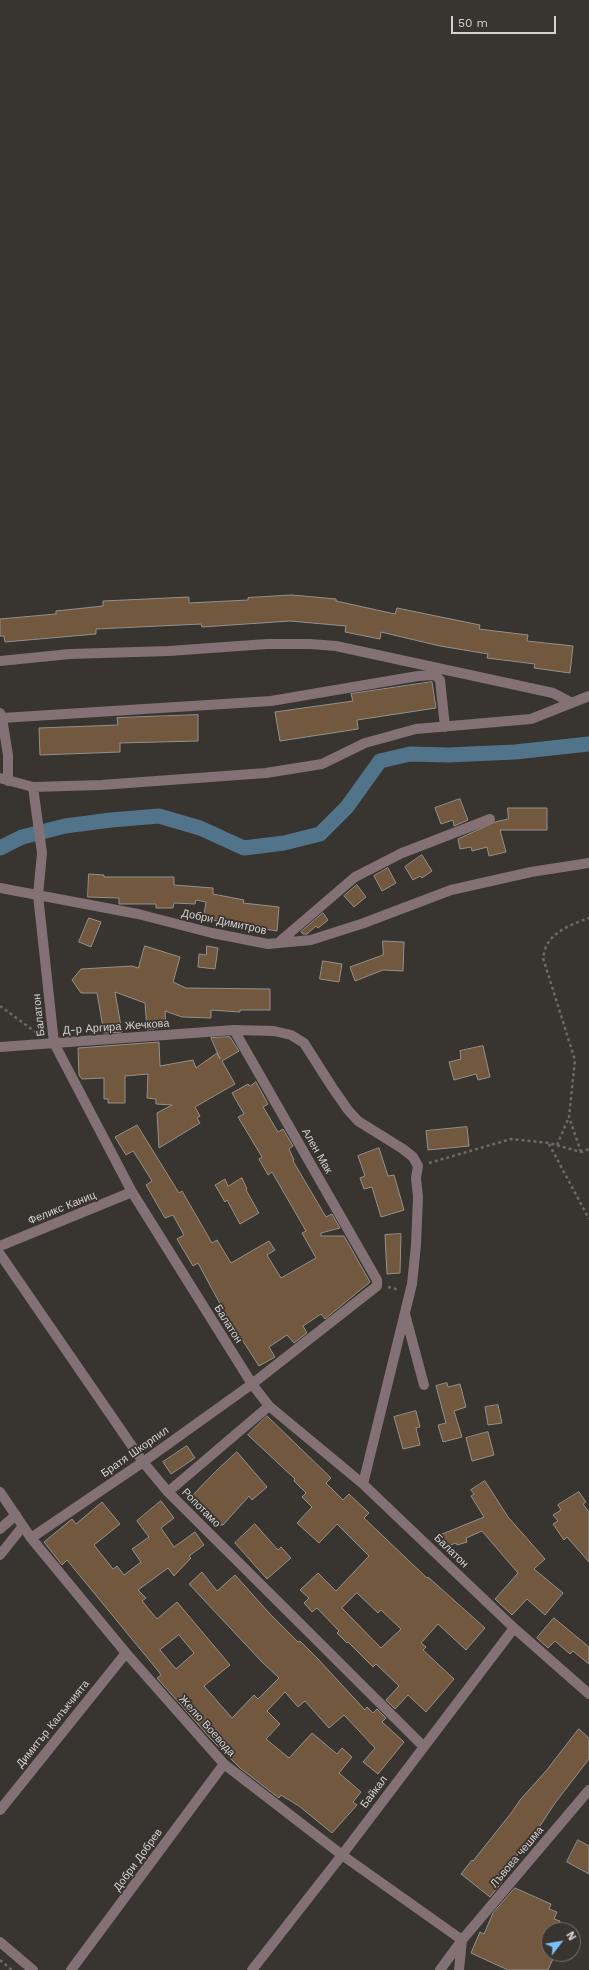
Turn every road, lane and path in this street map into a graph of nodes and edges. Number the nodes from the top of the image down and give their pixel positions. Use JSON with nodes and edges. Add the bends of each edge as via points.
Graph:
{"nodes":[{"id":1,"x":0,"y":661,"type":"edge"},
{"id":2,"x":589,"y":696,"type":"edge"},
{"id":3,"x":572,"y":703,"type":"junction"},
{"id":4,"x":1,"y":715,"type":"edge"},
{"id":5,"x":445,"y":727,"type":"junction"},
{"id":6,"x":4,"y":780,"type":"edge"},
{"id":7,"x":33,"y":787,"type":"junction"},
{"id":8,"x":490,"y":819,"type":"dead end"},
{"id":9,"x":589,"y":864,"type":"edge"},
{"id":10,"x":0,"y":888,"type":"edge"},
{"id":11,"x":38,"y":895,"type":"junction"},
{"id":12,"x":589,"y":918,"type":"edge"},
{"id":13,"x":278,"y":943,"type":"junction"},
{"id":14,"x":0,"y":1006,"type":"edge"},
{"id":15,"x":234,"y":1030,"type":"junction"},
{"id":16,"x":54,"y":1043,"type":"junction"},
{"id":17,"x":0,"y":1047,"type":"edge"},
{"id":18,"x":569,"y":1117,"type":"junction"},
{"id":19,"x":549,"y":1143,"type":"junction"},
{"id":20,"x":557,"y":1145,"type":"junction"},
{"id":21,"x":589,"y":1149,"type":"edge"},
{"id":22,"x":581,"y":1152,"type":"junction"},
{"id":23,"x":418,"y":1166,"type":"junction"},
{"id":24,"x":132,"y":1192,"type":"junction"},
{"id":25,"x":589,"y":1219,"type":"edge"},
{"id":26,"x":0,"y":1246,"type":"edge"},
{"id":27,"x":0,"y":1254,"type":"edge"},
{"id":28,"x":378,"y":1284,"type":"junction"},
{"id":29,"x":410,"y":1293,"type":"junction"},
{"id":30,"x":405,"y":1312,"type":"junction"},
{"id":31,"x":252,"y":1384,"type":"junction"},
{"id":32,"x":424,"y":1385,"type":"dead end"},
{"id":33,"x":269,"y":1406,"type":"junction"},
{"id":34,"x":143,"y":1462,"type":"junction"},
{"id":35,"x":363,"y":1484,"type":"junction"},
{"id":36,"x":0,"y":1492,"type":"edge"},
{"id":37,"x":168,"y":1492,"type":"junction"},
{"id":38,"x":16,"y":1515,"type":"junction"},
{"id":39,"x":23,"y":1526,"type":"junction"},
{"id":40,"x":0,"y":1529,"type":"edge"},
{"id":41,"x":31,"y":1538,"type":"junction"},
{"id":42,"x":0,"y":1555,"type":"edge"},
{"id":43,"x":514,"y":1628,"type":"junction"},
{"id":44,"x":126,"y":1653,"type":"junction"},
{"id":45,"x":589,"y":1694,"type":"edge"},
{"id":46,"x":424,"y":1746,"type":"junction"},
{"id":47,"x":224,"y":1764,"type":"junction"},
{"id":48,"x":589,"y":1790,"type":"edge"},
{"id":49,"x":0,"y":1810,"type":"edge"},
{"id":50,"x":342,"y":1855,"type":"junction"},
{"id":51,"x":462,"y":1940,"type":"junction"},
{"id":52,"x":0,"y":1942,"type":"edge"},
{"id":53,"x":0,"y":1960,"type":"edge"},
{"id":54,"x":12,"y":1970,"type":"edge"},
{"id":55,"x":33,"y":1970,"type":"edge"},
{"id":56,"x":71,"y":1970,"type":"edge"},
{"id":57,"x":252,"y":1970,"type":"edge"},
{"id":58,"x":440,"y":1970,"type":"edge"},
{"id":59,"x":459,"y":1970,"type":"edge"}],
"edges":[{"from":1,"to":3,"type":"street","via":[[70,654],[169,651],[267,644],[336,646],[553,693]]},
{"from":2,"to":3,"type":"street"},
{"from":3,"to":5,"type":"street","via":[[531,719]]},
{"from":4,"to":5,"type":"street","via":[[271,701],[435,675],[440,680]]},
{"from":4,"to":6,"type":"street","via":[[8,755]]},
{"from":5,"to":7,"type":"street","via":[[416,728],[365,743],[322,764],[266,773],[101,785]]},
{"from":6,"to":7,"type":"street"},
{"from":7,"to":11,"type":"street","name":"Балатон","via":[[42,852]]},
{"from":8,"to":13,"type":"street","via":[[402,853],[355,877]]},
{"from":9,"to":13,"type":"street","name":"Добри Димитров","via":[[531,872],[450,890],[311,940]]},
{"from":10,"to":11,"type":"street","name":"Добри Димитров"},
{"from":11,"to":13,"type":"street","name":"Добри Димитров","via":[[138,914],[212,933],[268,944]]},
{"from":11,"to":16,"type":"street","name":"Балатон"},
{"from":12,"to":18,"type":"path","via":[[561,931],[548,943],[543,958],[575,1060]]},
{"from":14,"to":16,"type":"path"},
{"from":15,"to":16,"type":"street","name":"Д-р Аргира Жечкова"},
{"from":15,"to":23,"type":"street","name":"Д-р Аргира Жечкова","via":[[274,1031],[291,1035],[304,1043],[358,1121],[403,1149],[413,1157]]},
{"from":15,"to":28,"type":"street","name":"Ален Мак"},
{"from":16,"to":17,"type":"street","name":"Д-р Аргира Жечкова"},
{"from":16,"to":24,"type":"street","name":"Балатон"},
{"from":18,"to":20,"type":"path"},
{"from":18,"to":22,"type":"path"},
{"from":19,"to":20,"type":"path"},
{"from":19,"to":23,"type":"path","via":[[511,1139]]},
{"from":19,"to":25,"type":"path"},
{"from":20,"to":22,"type":"path"},
{"from":21,"to":22,"type":"path"},
{"from":23,"to":29,"type":"street","via":[[416,1245]]},
{"from":24,"to":26,"type":"street","name":"Феликс Каниц"},
{"from":24,"to":31,"type":"street","name":"Балатон"},
{"from":27,"to":34,"type":"street","name":"Ропотамо"},
{"from":28,"to":29,"type":"path"},
{"from":28,"to":31,"type":"street","name":"Братя Шкорпил","via":[[374,1290]]},
{"from":29,"to":30,"type":"street"},
{"from":30,"to":32,"type":"street"},
{"from":30,"to":35,"type":"street"},
{"from":31,"to":33,"type":"street","name":"Балатон"},
{"from":31,"to":34,"type":"street","name":"Братя Шкорпил"},
{"from":33,"to":35,"type":"street","name":"Балатон"},
{"from":33,"to":37,"type":"street"},
{"from":34,"to":37,"type":"street","name":"Ропотамо"},
{"from":34,"to":41,"type":"street","name":"Братя Шкорпил"},
{"from":35,"to":43,"type":"street","name":"Балатон"},
{"from":36,"to":38,"type":"street","name":"Желю Воевода"},
{"from":37,"to":46,"type":"street","name":"Ропотамо"},
{"from":38,"to":39,"type":"street","name":"Желю Воевода"},
{"from":38,"to":40,"type":"street"},
{"from":39,"to":41,"type":"street","name":"Желю Воевода"},
{"from":39,"to":42,"type":"street"},
{"from":41,"to":44,"type":"street","name":"Желю Воевода"},
{"from":43,"to":45,"type":"street","name":"Балатон"},
{"from":43,"to":46,"type":"street","name":"Байкал"},
{"from":44,"to":47,"type":"street","name":"Желю Воевода"},
{"from":44,"to":49,"type":"street","name":"Димитър Калъкчията"},
{"from":46,"to":50,"type":"street","name":"Байкал"},
{"from":47,"to":50,"type":"street","name":"Желю Воевода"},
{"from":47,"to":56,"type":"street","name":"Добри Добрев"},
{"from":48,"to":51,"type":"street","name":"Лъвова чешма"},
{"from":50,"to":51,"type":"street","name":"Желю Воевода"},
{"from":50,"to":57,"type":"street","name":"Байкал"},
{"from":51,"to":58,"type":"street","name":"Лъвова чешма"},
{"from":51,"to":59,"type":"street"},
{"from":52,"to":55,"type":"street"},
{"from":53,"to":54,"type":"path"}]}
